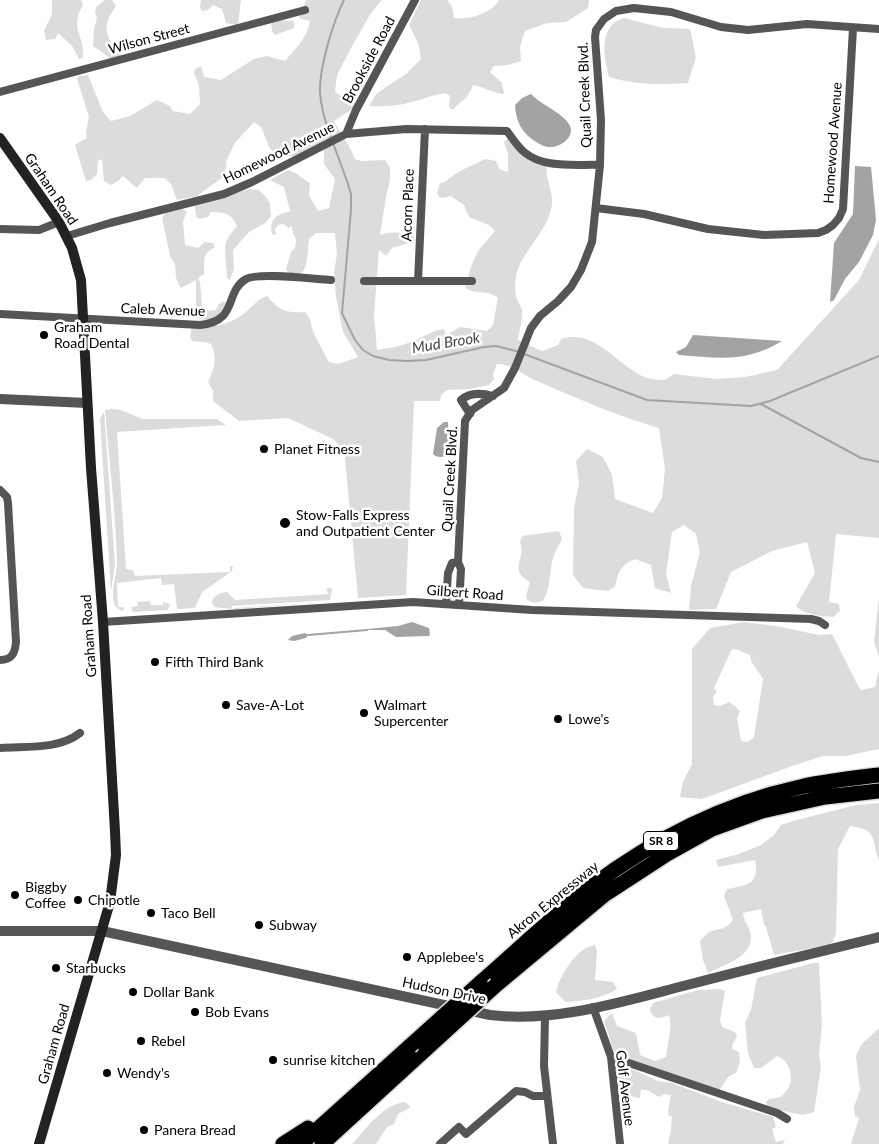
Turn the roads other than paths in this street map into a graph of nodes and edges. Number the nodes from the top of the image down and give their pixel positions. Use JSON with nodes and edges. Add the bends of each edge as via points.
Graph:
{"nodes":[{"id":1,"x":415,"y":0,"type":"edge"},
{"id":2,"x":305,"y":10,"type":"dead end"},
{"id":3,"x":853,"y":28,"type":"junction"},
{"id":4,"x":879,"y":29,"type":"edge"},
{"id":5,"x":0,"y":92,"type":"edge"},
{"id":6,"x":425,"y":129,"type":"junction"},
{"id":7,"x":344,"y":135,"type":"junction"},
{"id":8,"x":0,"y":138,"type":"edge"},
{"id":9,"x":600,"y":165,"type":"junction"},
{"id":10,"x":596,"y":208,"type":"junction"},
{"id":11,"x":59,"y":222,"type":"junction"},
{"id":12,"x":0,"y":229,"type":"edge"},
{"id":13,"x":67,"y":236,"type":"junction"},
{"id":14,"x":331,"y":280,"type":"dead end"},
{"id":15,"x":364,"y":281,"type":"dead end"},
{"id":16,"x":418,"y":281,"type":"junction"},
{"id":17,"x":472,"y":281,"type":"dead end"},
{"id":18,"x":0,"y":314,"type":"edge"},
{"id":19,"x":83,"y":318,"type":"junction"},
{"id":20,"x":493,"y":396,"type":"junction"},
{"id":21,"x":0,"y":399,"type":"edge"},
{"id":22,"x":87,"y":403,"type":"junction"},
{"id":23,"x":470,"y":414,"type":"junction"},
{"id":24,"x":0,"y":490,"type":"edge"},
{"id":25,"x":458,"y":562,"type":"junction"},
{"id":26,"x":446,"y":604,"type":"junction"},
{"id":27,"x":459,"y":605,"type":"junction"},
{"id":28,"x":102,"y":622,"type":"junction"},
{"id":29,"x":825,"y":625,"type":"dead end"},
{"id":30,"x":0,"y":660,"type":"edge"},
{"id":31,"x":80,"y":733,"type":"dead end"},
{"id":32,"x":0,"y":748,"type":"edge"},
{"id":33,"x":879,"y":775,"type":"edge"},
{"id":34,"x":879,"y":791,"type":"edge"},
{"id":35,"x":0,"y":931,"type":"edge"},
{"id":36,"x":102,"y":932,"type":"junction"},
{"id":37,"x":879,"y":937,"type":"edge"},
{"id":38,"x":593,"y":1007,"type":"junction"},
{"id":39,"x":545,"y":1016,"type":"junction"},
{"id":40,"x":611,"y":1057,"type":"junction"},
{"id":41,"x":548,"y":1096,"type":"junction"},
{"id":42,"x":347,"y":1102,"type":"junction"},
{"id":43,"x":787,"y":1119,"type":"dead end"},
{"id":44,"x":39,"y":1144,"type":"edge"},
{"id":45,"x":283,"y":1144,"type":"edge"},
{"id":46,"x":301,"y":1144,"type":"edge"},
{"id":47,"x":322,"y":1144,"type":"edge"},
{"id":48,"x":440,"y":1144,"type":"edge"},
{"id":49,"x":554,"y":1144,"type":"edge"},
{"id":50,"x":620,"y":1144,"type":"edge"}],
"edges":[{"from":1,"to":7,"type":"street","name":"Brookside Road"},
{"from":2,"to":5,"type":"street","name":"Wilson Street"},
{"from":3,"to":4,"type":"street","name":"Quail Creek Blvd."},
{"from":3,"to":9,"type":"street","name":"Quail Creek Blvd.","via":[[807,24],[748,30],[721,27],[670,12],[634,8],[610,14],[599,24],[595,37],[601,120]]},
{"from":3,"to":10,"type":"street","name":"Homewood Avenue","via":[[842,209],[839,218],[826,230],[806,234],[739,233]]},
{"from":6,"to":7,"type":"street","name":"Homewood Avenue"},
{"from":6,"to":9,"type":"street","name":"Homewood Avenue","via":[[507,131],[524,152],[536,159],[547,163]]},
{"from":6,"to":16,"type":"street","name":"Acorn Place"},
{"from":7,"to":13,"type":"street","name":"Homewood Avenue","via":[[224,194]]},
{"from":8,"to":11,"type":"main road","name":"Graham Road"},
{"from":9,"to":10,"type":"street","name":"Quail Creek Blvd."},
{"from":10,"to":20,"type":"street","name":"Quail Creek Blvd.","via":[[592,242],[581,270],[571,287],[531,328],[512,374],[504,388]]},
{"from":11,"to":12,"type":"street","via":[[39,230]]},
{"from":11,"to":13,"type":"main road","name":"Graham Road"},
{"from":13,"to":19,"type":"main road","name":"Graham Road","via":[[78,267]]},
{"from":14,"to":19,"type":"street","name":"Caleb Avenue","via":[[248,278],[241,284],[225,314],[210,324]]},
{"from":15,"to":16,"type":"street"},
{"from":16,"to":17,"type":"street"},
{"from":18,"to":19,"type":"street","name":"Caleb Avenue"},
{"from":19,"to":22,"type":"main road","name":"Graham Road"},
{"from":20,"to":23,"type":"street","name":"Quail Creek Blvd."},
{"from":20,"to":23,"type":"street","via":[[475,394],[461,400]]},
{"from":21,"to":22,"type":"street"},
{"from":22,"to":28,"type":"main road","name":"Graham Road"},
{"from":23,"to":25,"type":"street","name":"Quail Creek Blvd.","via":[[465,421]]},
{"from":24,"to":30,"type":"street","via":[[8,503],[16,642],[12,656]]},
{"from":25,"to":26,"type":"street","via":[[452,563],[448,570]]},
{"from":25,"to":27,"type":"street","name":"Quail Creek Blvd.","via":[[461,569]]},
{"from":26,"to":27,"type":"street","name":"Gilbert Road"},
{"from":26,"to":28,"type":"street","name":"Gilbert Road","via":[[413,602]]},
{"from":27,"to":29,"type":"street","name":"Gilbert Road","via":[[811,619]]},
{"from":28,"to":36,"type":"main road","name":"Graham Road","via":[[116,855],[110,902]]},
{"from":31,"to":32,"type":"street","via":[[63,743]]},
{"from":33,"to":42,"type":"highway","name":"Akron Expressway","number":"SR 8","bridge":true,"via":[[799,787],[761,798],[716,814],[670,836],[592,886]]},
{"from":34,"to":47,"type":"highway","name":"Akron Expressway","number":"SR 8","bridge":true,"via":[[824,797],[762,811],[712,829],[667,854],[604,895],[496,985]]},
{"from":35,"to":36,"type":"street","name":"Hudson Drive"},
{"from":36,"to":39,"type":"street","name":"Hudson Drive","via":[[490,1015]]},
{"from":36,"to":44,"type":"main road","name":"Graham Road"},
{"from":37,"to":38,"type":"street","name":"Hudson Drive"},
{"from":38,"to":39,"type":"street","name":"Hudson Drive"},
{"from":38,"to":40,"type":"street","name":"Golf Avenue"},
{"from":39,"to":41,"type":"street","via":[[544,1066]]},
{"from":40,"to":43,"type":"street"},
{"from":40,"to":50,"type":"street","name":"Golf Avenue"},
{"from":41,"to":48,"type":"street","via":[[516,1091],[466,1134],[459,1127]]},
{"from":41,"to":49,"type":"street"},
{"from":42,"to":45,"type":"highway"},
{"from":42,"to":46,"type":"highway","name":"Akron Expressway","number":"SR 8"}]}
